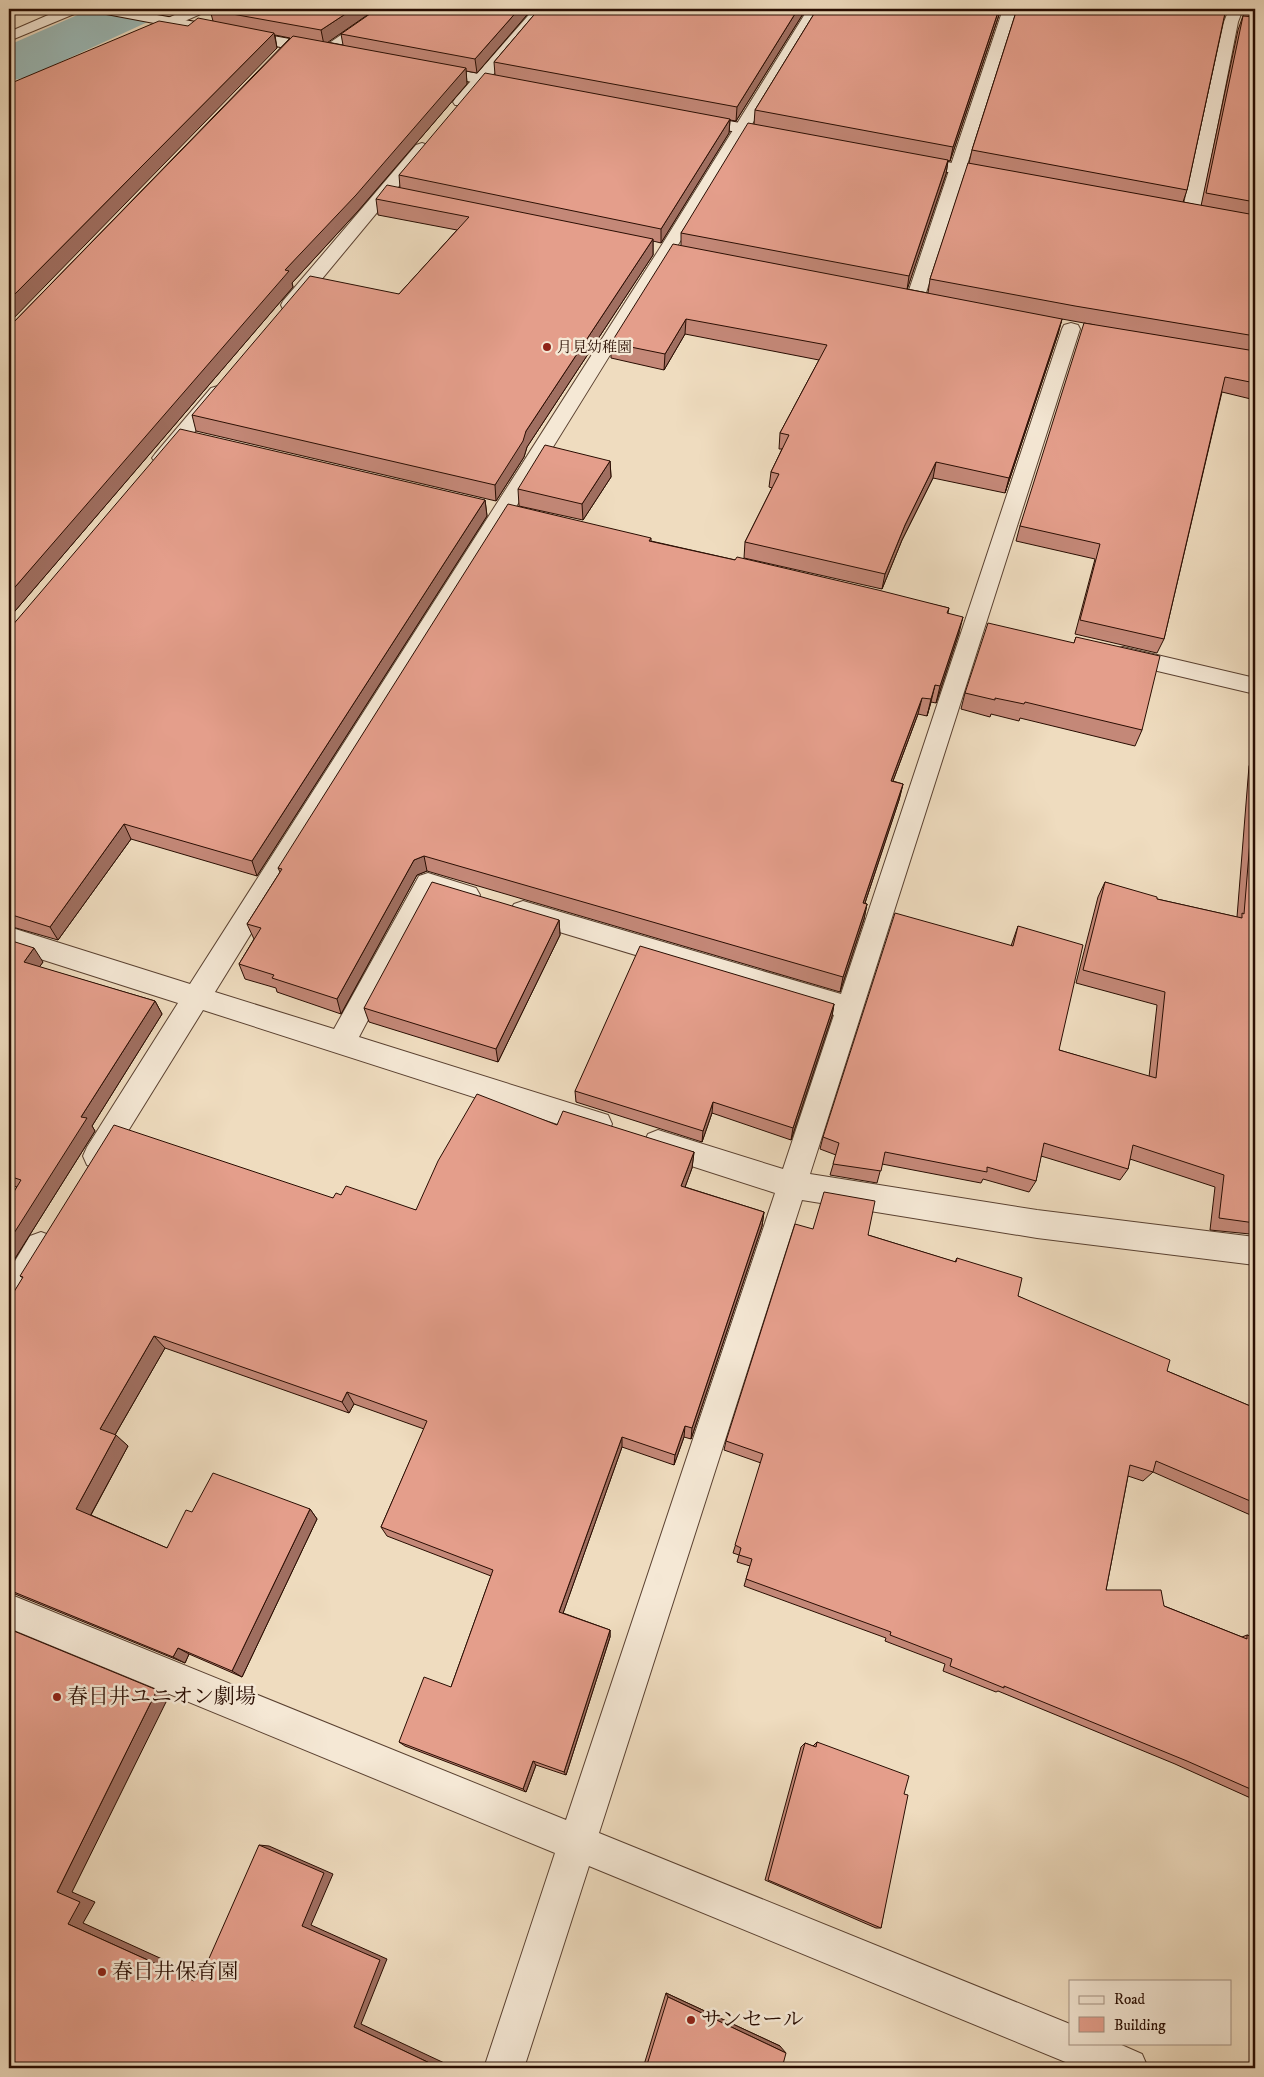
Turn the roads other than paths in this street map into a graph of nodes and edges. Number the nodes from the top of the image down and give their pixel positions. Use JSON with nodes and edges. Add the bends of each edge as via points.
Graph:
{"nodes":[{"id":1,"x":74,"y":9,"type":"edge"},
{"id":2,"x":101,"y":9,"type":"edge"},
{"id":3,"x":200,"y":9,"type":"edge"},
{"id":4,"x":388,"y":9,"type":"edge"},
{"id":5,"x":542,"y":9,"type":"edge"},
{"id":6,"x":815,"y":9,"type":"edge"},
{"id":7,"x":1010,"y":9,"type":"edge"},
{"id":8,"x":1234,"y":15,"type":"edge"},
{"id":9,"x":1213,"y":20,"type":"edge"},
{"id":10,"x":164,"y":21,"type":"junction"},
{"id":11,"x":1247,"y":24,"type":"edge"},
{"id":12,"x":9,"y":37,"type":"edge"},
{"id":13,"x":133,"y":39,"type":"edge"},
{"id":14,"x":292,"y":44,"type":"junction"},
{"id":15,"x":327,"y":51,"type":"junction"},
{"id":16,"x":346,"y":54,"type":"edge"},
{"id":17,"x":276,"y":60,"type":"edge"},
{"id":18,"x":413,"y":67,"type":"edge"},
{"id":19,"x":480,"y":79,"type":"junction"},
{"id":20,"x":529,"y":88,"type":"edge"},
{"id":21,"x":675,"y":116,"type":"edge"},
{"id":22,"x":446,"y":119,"type":"edge"},
{"id":23,"x":742,"y":129,"type":"junction"},
{"id":24,"x":434,"y":134,"type":"edge"},
{"id":25,"x":801,"y":140,"type":"edge"},
{"id":26,"x":899,"y":158,"type":"edge"},
{"id":27,"x":957,"y":169,"type":"junction"},
{"id":28,"x":1016,"y":180,"type":"edge"},
{"id":29,"x":384,"y":193,"type":"junction"},
{"id":30,"x":404,"y":197,"type":"edge"},
{"id":31,"x":1172,"y":210,"type":"edge"},
{"id":32,"x":1191,"y":213,"type":"junction"},
{"id":33,"x":1210,"y":217,"type":"edge"},
{"id":34,"x":896,"y":295,"type":"edge"},
{"id":35,"x":915,"y":299,"type":"junction"},
{"id":36,"x":934,"y":303,"type":"edge"},
{"id":37,"x":276,"y":322,"type":"edge"},
{"id":38,"x":1071,"y":329,"type":"edge"},
{"id":39,"x":232,"y":375,"type":"edge"},
{"id":40,"x":149,"y":473,"type":"edge"},
{"id":41,"x":1100,"y":650,"type":"edge"},
{"id":42,"x":1255,"y":686,"type":"edge"},
{"id":43,"x":9,"y":938,"type":"edge"},
{"id":44,"x":195,"y":998,"type":"junction"},
{"id":45,"x":850,"y":1008,"type":"junction"},
{"id":46,"x":341,"y":1044,"type":"junction"},
{"id":47,"x":86,"y":1173,"type":"edge"},
{"id":48,"x":793,"y":1185,"type":"junction"},
{"id":49,"x":50,"y":1231,"type":"edge"},
{"id":50,"x":1255,"y":1251,"type":"edge"},
{"id":51,"x":9,"y":1298,"type":"edge"},
{"id":52,"x":9,"y":1611,"type":"edge"},
{"id":53,"x":578,"y":1844,"type":"junction"},
{"id":54,"x":1069,"y":2044,"type":"edge"},
{"id":55,"x":1069,"y":2044,"type":"edge"},
{"id":56,"x":504,"y":2068,"type":"edge"},
{"id":57,"x":1128,"y":2068,"type":"edge"}],
"edges":[{"from":1,"to":12,"type":"street"},
{"from":2,"to":10,"type":"street"},
{"from":3,"to":10,"type":"street"},
{"from":4,"to":15,"type":"street"},
{"from":5,"to":19,"type":"street"},
{"from":6,"to":23,"type":"street"},
{"from":7,"to":27,"type":"street"},
{"from":8,"to":9,"type":"street"},
{"from":8,"to":11,"type":"street"},
{"from":8,"to":32,"type":"street"},
{"from":10,"to":13,"type":"street"},
{"from":10,"to":14,"type":"street"},
{"from":14,"to":15,"type":"street"},
{"from":14,"to":17,"type":"street"},
{"from":15,"to":16,"type":"street"},
{"from":18,"to":19,"type":"street"},
{"from":19,"to":20,"type":"street"},
{"from":19,"to":22,"type":"street"},
{"from":21,"to":23,"type":"street"},
{"from":23,"to":25,"type":"street"},
{"from":23,"to":44,"type":"street"},
{"from":24,"to":29,"type":"street"},
{"from":26,"to":27,"type":"street"},
{"from":27,"to":28,"type":"street"},
{"from":27,"to":35,"type":"street"},
{"from":29,"to":30,"type":"street"},
{"from":29,"to":37,"type":"street"},
{"from":31,"to":32,"type":"street"},
{"from":32,"to":33,"type":"street"},
{"from":34,"to":35,"type":"street"},
{"from":35,"to":36,"type":"street"},
{"from":38,"to":45,"type":"street"},
{"from":39,"to":40,"type":"street","via":[[191,438]]},
{"from":41,"to":42,"type":"street"},
{"from":43,"to":44,"type":"street"},
{"from":44,"to":46,"type":"street"},
{"from":44,"to":47,"type":"street"},
{"from":45,"to":46,"type":"street","via":[[428,883]]},
{"from":45,"to":48,"type":"street"},
{"from":46,"to":48,"type":"street"},
{"from":48,"to":50,"type":"street","via":[[1037,1224]]},
{"from":48,"to":53,"type":"street"},
{"from":49,"to":51,"type":"street"},
{"from":52,"to":53,"type":"street"},
{"from":53,"to":54,"type":"street"},
{"from":53,"to":56,"type":"street"},
{"from":55,"to":57,"type":"street"}]}
